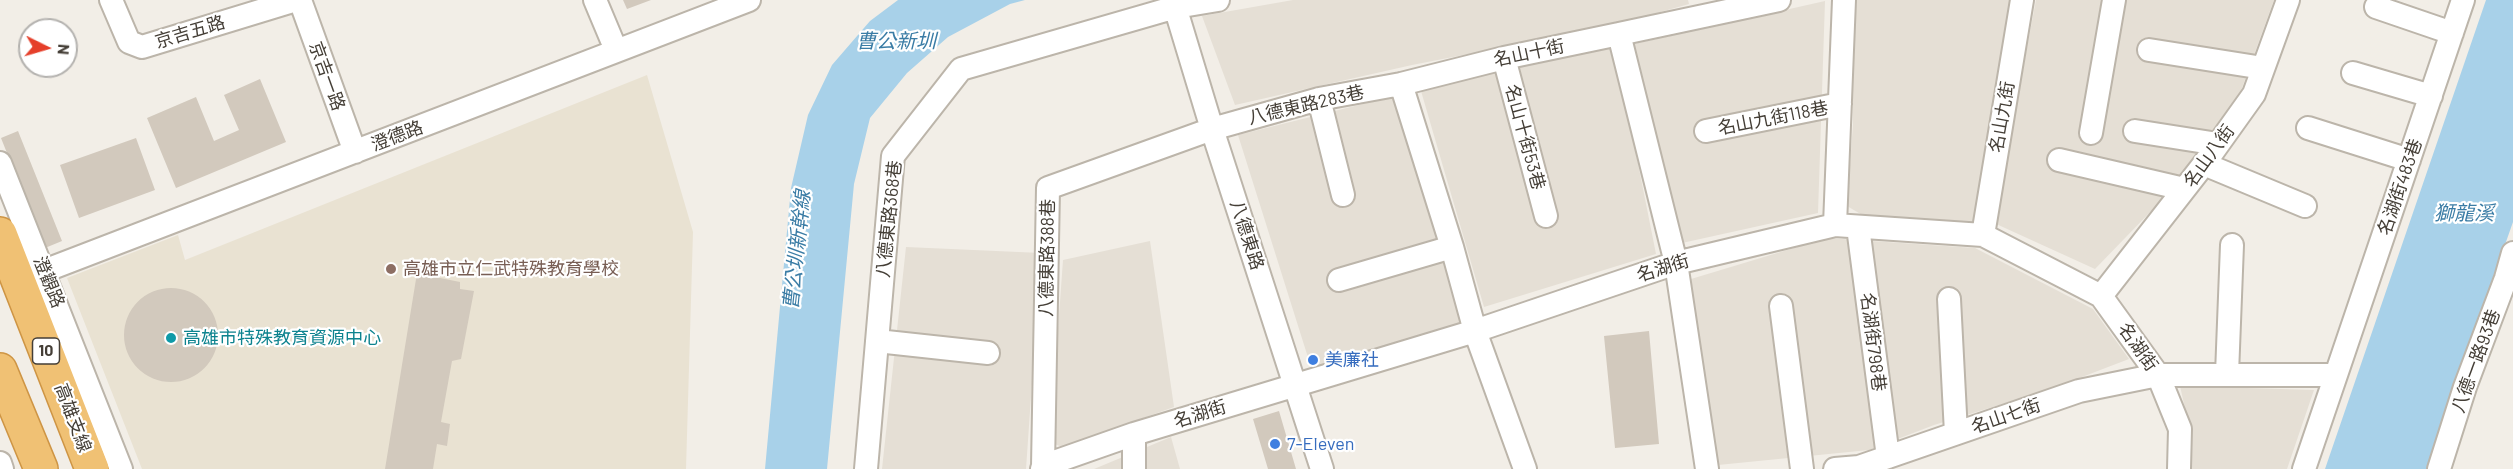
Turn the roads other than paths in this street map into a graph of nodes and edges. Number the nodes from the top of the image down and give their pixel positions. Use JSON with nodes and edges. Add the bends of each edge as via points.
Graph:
{"nodes":[{"id":1,"x":111,"y":0,"type":"edge"},
{"id":2,"x":298,"y":0,"type":"edge"},
{"id":3,"x":595,"y":0,"type":"edge"},
{"id":4,"x":749,"y":0,"type":"edge"},
{"id":5,"x":1218,"y":0,"type":"edge"},
{"id":6,"x":1779,"y":0,"type":"edge"},
{"id":7,"x":1844,"y":0,"type":"edge"},
{"id":8,"x":2022,"y":0,"type":"edge"},
{"id":9,"x":2114,"y":0,"type":"edge"},
{"id":10,"x":2288,"y":0,"type":"edge"},
{"id":11,"x":2463,"y":0,"type":"edge"},
{"id":12,"x":1174,"y":4,"type":"edge"},
{"id":13,"x":1706,"y":7,"type":"edge"},
{"id":14,"x":2376,"y":7,"type":"dead end"},
{"id":15,"x":2452,"y":33,"type":"junction"},
{"id":16,"x":1619,"y":34,"type":"junction"},
{"id":17,"x":616,"y":50,"type":"junction"},
{"id":18,"x":2149,"y":50,"type":"dead end"},
{"id":19,"x":1504,"y":58,"type":"junction"},
{"id":20,"x":2264,"y":68,"type":"junction"},
{"id":21,"x":2353,"y":73,"type":"dead end"},
{"id":22,"x":1401,"y":84,"type":"junction"},
{"id":23,"x":2431,"y":96,"type":"junction"},
{"id":24,"x":1319,"y":99,"type":"junction"},
{"id":25,"x":1840,"y":104,"type":"junction"},
{"id":26,"x":2308,"y":128,"type":"dead end"},
{"id":27,"x":1212,"y":129,"type":"junction"},
{"id":28,"x":1706,"y":131,"type":"dead end"},
{"id":29,"x":2135,"y":131,"type":"dead end"},
{"id":30,"x":2091,"y":133,"type":"dead end"},
{"id":31,"x":2218,"y":144,"type":"junction"},
{"id":32,"x":355,"y":152,"type":"junction"},
{"id":33,"x":2059,"y":160,"type":"dead end"},
{"id":34,"x":2409,"y":160,"type":"junction"},
{"id":35,"x":0,"y":163,"type":"edge"},
{"id":36,"x":2204,"y":164,"type":"junction"},
{"id":37,"x":2184,"y":189,"type":"junction"},
{"id":38,"x":1343,"y":195,"type":"dead end"},
{"id":39,"x":2305,"y":206,"type":"dead end"},
{"id":40,"x":1546,"y":216,"type":"dead end"},
{"id":41,"x":1835,"y":225,"type":"junction"},
{"id":42,"x":1858,"y":226,"type":"junction"},
{"id":43,"x":0,"y":234,"type":"edge"},
{"id":44,"x":1983,"y":235,"type":"junction"},
{"id":45,"x":2232,"y":245,"type":"dead end"},
{"id":46,"x":1452,"y":247,"type":"junction"},
{"id":47,"x":2513,"y":253,"type":"edge"},
{"id":48,"x":1676,"y":262,"type":"junction"},
{"id":49,"x":45,"y":271,"type":"junction"},
{"id":50,"x":1339,"y":280,"type":"dead end"},
{"id":51,"x":2101,"y":296,"type":"junction"},
{"id":52,"x":1949,"y":299,"type":"dead end"},
{"id":53,"x":1781,"y":306,"type":"dead end"},
{"id":54,"x":1475,"y":331,"type":"junction"},
{"id":55,"x":877,"y":341,"type":"junction"},
{"id":56,"x":988,"y":353,"type":"dead end"},
{"id":57,"x":0,"y":369,"type":"edge"},
{"id":58,"x":2227,"y":374,"type":"junction"},
{"id":59,"x":2158,"y":375,"type":"junction"},
{"id":60,"x":2336,"y":375,"type":"junction"},
{"id":61,"x":1296,"y":385,"type":"junction"},
{"id":62,"x":1956,"y":433,"type":"junction"},
{"id":63,"x":1134,"y":434,"type":"junction"},
{"id":64,"x":1887,"y":457,"type":"junction"},
{"id":65,"x":0,"y":463,"type":"edge"},
{"id":66,"x":1043,"y":468,"type":"edge"},
{"id":67,"x":1859,"y":468,"type":"edge"},
{"id":68,"x":2,"y":469,"type":"edge"},
{"id":69,"x":41,"y":469,"type":"edge"},
{"id":70,"x":92,"y":469,"type":"edge"},
{"id":71,"x":121,"y":469,"type":"edge"},
{"id":72,"x":866,"y":469,"type":"edge"},
{"id":73,"x":1134,"y":469,"type":"edge"},
{"id":74,"x":1322,"y":469,"type":"edge"},
{"id":75,"x":1525,"y":469,"type":"edge"},
{"id":76,"x":1707,"y":469,"type":"edge"},
{"id":77,"x":1802,"y":469,"type":"edge"},
{"id":78,"x":1835,"y":469,"type":"edge"},
{"id":79,"x":2179,"y":469,"type":"edge"},
{"id":80,"x":2304,"y":469,"type":"edge"},
{"id":81,"x":2439,"y":469,"type":"edge"}],
"edges":[{"from":1,"to":2,"type":"street","name":"京吉五路","via":[[129,42],[142,47]]},
{"from":2,"to":32,"type":"street","name":"京吉一路"},
{"from":3,"to":17,"type":"street"},
{"from":4,"to":17,"type":"street","name":"澄德路"},
{"from":5,"to":12,"type":"street","name":"八德東路368巷"},
{"from":6,"to":13,"type":"street","name":"名山十街"},
{"from":7,"to":25,"type":"street"},
{"from":8,"to":44,"type":"street","name":"名山九街"},
{"from":9,"to":30,"type":"street"},
{"from":10,"to":20,"type":"street","name":"名山八街"},
{"from":11,"to":15,"type":"street","name":"名湖街483巷"},
{"from":12,"to":27,"type":"street","name":"八德東路"},
{"from":12,"to":55,"type":"street","name":"八德東路368巷","via":[[961,69],[893,156]]},
{"from":13,"to":16,"type":"street","name":"名山十街"},
{"from":14,"to":15,"type":"street"},
{"from":15,"to":23,"type":"street","name":"名湖街483巷"},
{"from":16,"to":19,"type":"street","name":"名山十街"},
{"from":16,"to":48,"type":"street"},
{"from":17,"to":32,"type":"street","name":"澄德路"},
{"from":18,"to":20,"type":"street"},
{"from":19,"to":22,"type":"street","name":"名山十街"},
{"from":19,"to":40,"type":"street","name":"名山十街53巷"},
{"from":20,"to":31,"type":"street","name":"名山八街","via":[[2254,94]]},
{"from":21,"to":23,"type":"street"},
{"from":22,"to":24,"type":"street","name":"八德東路283巷"},
{"from":22,"to":46,"type":"street"},
{"from":23,"to":34,"type":"street","name":"名湖街483巷"},
{"from":24,"to":27,"type":"street","name":"八德東路283巷"},
{"from":24,"to":38,"type":"street"},
{"from":25,"to":28,"type":"street","name":"名山九街118巷"},
{"from":25,"to":41,"type":"street"},
{"from":26,"to":34,"type":"street"},
{"from":27,"to":61,"type":"street","name":"八德東路"},
{"from":27,"to":66,"type":"street","name":"八德東路388巷","via":[[1048,188]]},
{"from":29,"to":31,"type":"street"},
{"from":31,"to":36,"type":"street","name":"名山八街"},
{"from":32,"to":49,"type":"street","name":"澄德路"},
{"from":33,"to":37,"type":"street"},
{"from":34,"to":60,"type":"street","name":"名湖街483巷"},
{"from":35,"to":49,"type":"street","name":"澄觀路"},
{"from":36,"to":37,"type":"street","name":"名山八街"},
{"from":36,"to":39,"type":"street"},
{"from":37,"to":51,"type":"street","name":"名山八街"},
{"from":41,"to":42,"type":"street","name":"名湖街"},
{"from":41,"to":48,"type":"street","name":"名湖街"},
{"from":42,"to":44,"type":"street","name":"名湖街"},
{"from":42,"to":64,"type":"street","name":"名湖街798巷"},
{"from":43,"to":70,"type":"highway","name":"高雄支線","number":"10"},
{"from":44,"to":51,"type":"street","name":"名湖街"},
{"from":45,"to":58,"type":"street"},
{"from":46,"to":50,"type":"street"},
{"from":46,"to":54,"type":"street"},
{"from":47,"to":81,"type":"street","name":"八德一路93巷"},
{"from":48,"to":54,"type":"street","name":"名湖街"},
{"from":48,"to":76,"type":"street"},
{"from":49,"to":71,"type":"street","name":"澄觀路"},
{"from":51,"to":59,"type":"street","name":"名湖街"},
{"from":52,"to":62,"type":"street"},
{"from":53,"to":77,"type":"street"},
{"from":54,"to":61,"type":"street","name":"名湖街"},
{"from":54,"to":75,"type":"street"},
{"from":55,"to":56,"type":"street"},
{"from":55,"to":72,"type":"street","name":"八德東路368巷"},
{"from":57,"to":69,"type":"highway"},
{"from":58,"to":59,"type":"street"},
{"from":58,"to":60,"type":"street"},
{"from":59,"to":62,"type":"street","name":"名山七街","via":[[2079,391]]},
{"from":59,"to":79,"type":"street","name":"名湖街","via":[[2180,429]]},
{"from":60,"to":80,"type":"street","name":"名湖街483巷"},
{"from":61,"to":63,"type":"street","name":"名湖街"},
{"from":61,"to":74,"type":"street","name":"八德東路"},
{"from":62,"to":64,"type":"street","name":"名山七街"},
{"from":63,"to":66,"type":"street","name":"名湖街"},
{"from":63,"to":73,"type":"street"},
{"from":64,"to":67,"type":"street","name":"名山七街"},
{"from":65,"to":68,"type":"street"},
{"from":67,"to":78,"type":"street","name":"名山七街"}]}
